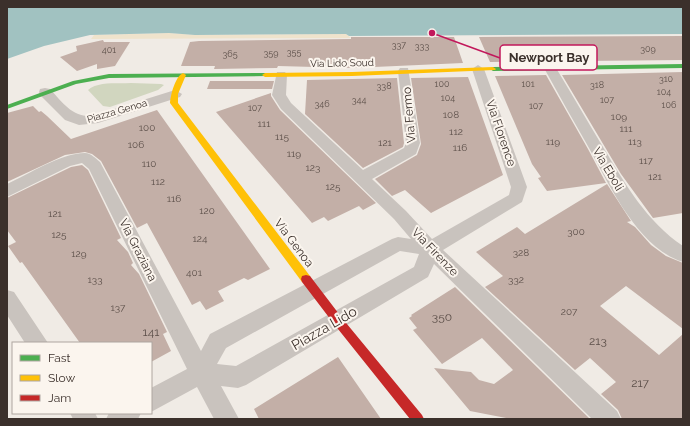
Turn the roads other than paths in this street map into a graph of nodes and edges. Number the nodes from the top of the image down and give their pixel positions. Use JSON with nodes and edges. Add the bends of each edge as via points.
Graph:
{"nodes":[{"id":1,"x":478,"y":68,"type":"junction"},
{"id":2,"x":550,"y":68,"type":"junction"},
{"id":3,"x":682,"y":68,"type":"edge"},
{"id":4,"x":404,"y":72,"type":"junction"},
{"id":5,"x":183,"y":74,"type":"junction"},
{"id":6,"x":281,"y":75,"type":"junction"},
{"id":7,"x":44,"y":92,"type":"junction"},
{"id":8,"x":175,"y":94,"type":"junction"},
{"id":9,"x":7,"y":107,"type":"edge"},
{"id":10,"x":362,"y":177,"type":"junction"},
{"id":11,"x":7,"y":191,"type":"edge"},
{"id":12,"x":430,"y":249,"type":"junction"},
{"id":13,"x":683,"y":255,"type":"edge"},
{"id":14,"x":314,"y":289,"type":"junction"},
{"id":15,"x":7,"y":298,"type":"edge"},
{"id":16,"x":338,"y":321,"type":"junction"},
{"id":17,"x":35,"y":342,"type":"edge"},
{"id":18,"x":201,"y":373,"type":"junction"},
{"id":19,"x":152,"y":400,"type":"edge"},
{"id":20,"x":127,"y":414,"type":"edge"},
{"id":21,"x":118,"y":419,"type":"edge"},
{"id":22,"x":227,"y":419,"type":"edge"},
{"id":23,"x":418,"y":419,"type":"edge"},
{"id":24,"x":609,"y":419,"type":"edge"}],
"edges":[{"from":1,"to":2,"type":"street","name":"Via Lido Soud"},
{"from":1,"to":4,"type":"street","name":"Via Lido Soud"},
{"from":1,"to":12,"type":"street","name":"Via Florence","via":[[519,187],[516,198]]},
{"from":2,"to":3,"type":"street","name":"Via Lido Soud"},
{"from":2,"to":13,"type":"street","name":"Via Eboli","via":[[627,200],[656,235]]},
{"from":4,"to":6,"type":"street","name":"Via Lido Soud"},
{"from":4,"to":10,"type":"street","name":"Via Fermo","via":[[413,143],[411,151]]},
{"from":5,"to":6,"type":"street","name":"Via Lido Soud"},
{"from":5,"to":7,"type":"street","name":"Via Lido Soud","via":[[109,76],[75,82]]},
{"from":5,"to":8,"type":"street"},
{"from":6,"to":10,"type":"street","name":"Via Firenze","via":[[279,94],[286,106]]},
{"from":7,"to":8,"type":"street","name":"Piazza Genoa","via":[[70,117],[79,121],[92,120]]},
{"from":7,"to":9,"type":"street","name":"Via Lido Soud"},
{"from":8,"to":14,"type":"street","name":"Via Genoa","via":[[174,103]]},
{"from":10,"to":12,"type":"street","name":"Via Firenze"},
{"from":11,"to":18,"type":"street","name":"Via Graziana","via":[[66,162],[85,158],[95,166]]},
{"from":12,"to":14,"type":"street","via":[[398,244]]},
{"from":12,"to":16,"type":"street","name":"Piazza Lido","via":[[421,272]]},
{"from":12,"to":24,"type":"street","name":"Via Firenze"},
{"from":14,"to":16,"type":"street","name":"Via Genoa"},
{"from":14,"to":18,"type":"street","via":[[218,341]]},
{"from":15,"to":17,"type":"street"},
{"from":16,"to":18,"type":"street","name":"Piazza Lido","via":[[238,377]]},
{"from":16,"to":23,"type":"street","name":"Via Genoa"},
{"from":18,"to":19,"type":"street"},
{"from":18,"to":22,"type":"street","name":"Via Graziana"},
{"from":20,"to":21,"type":"street"}]}
